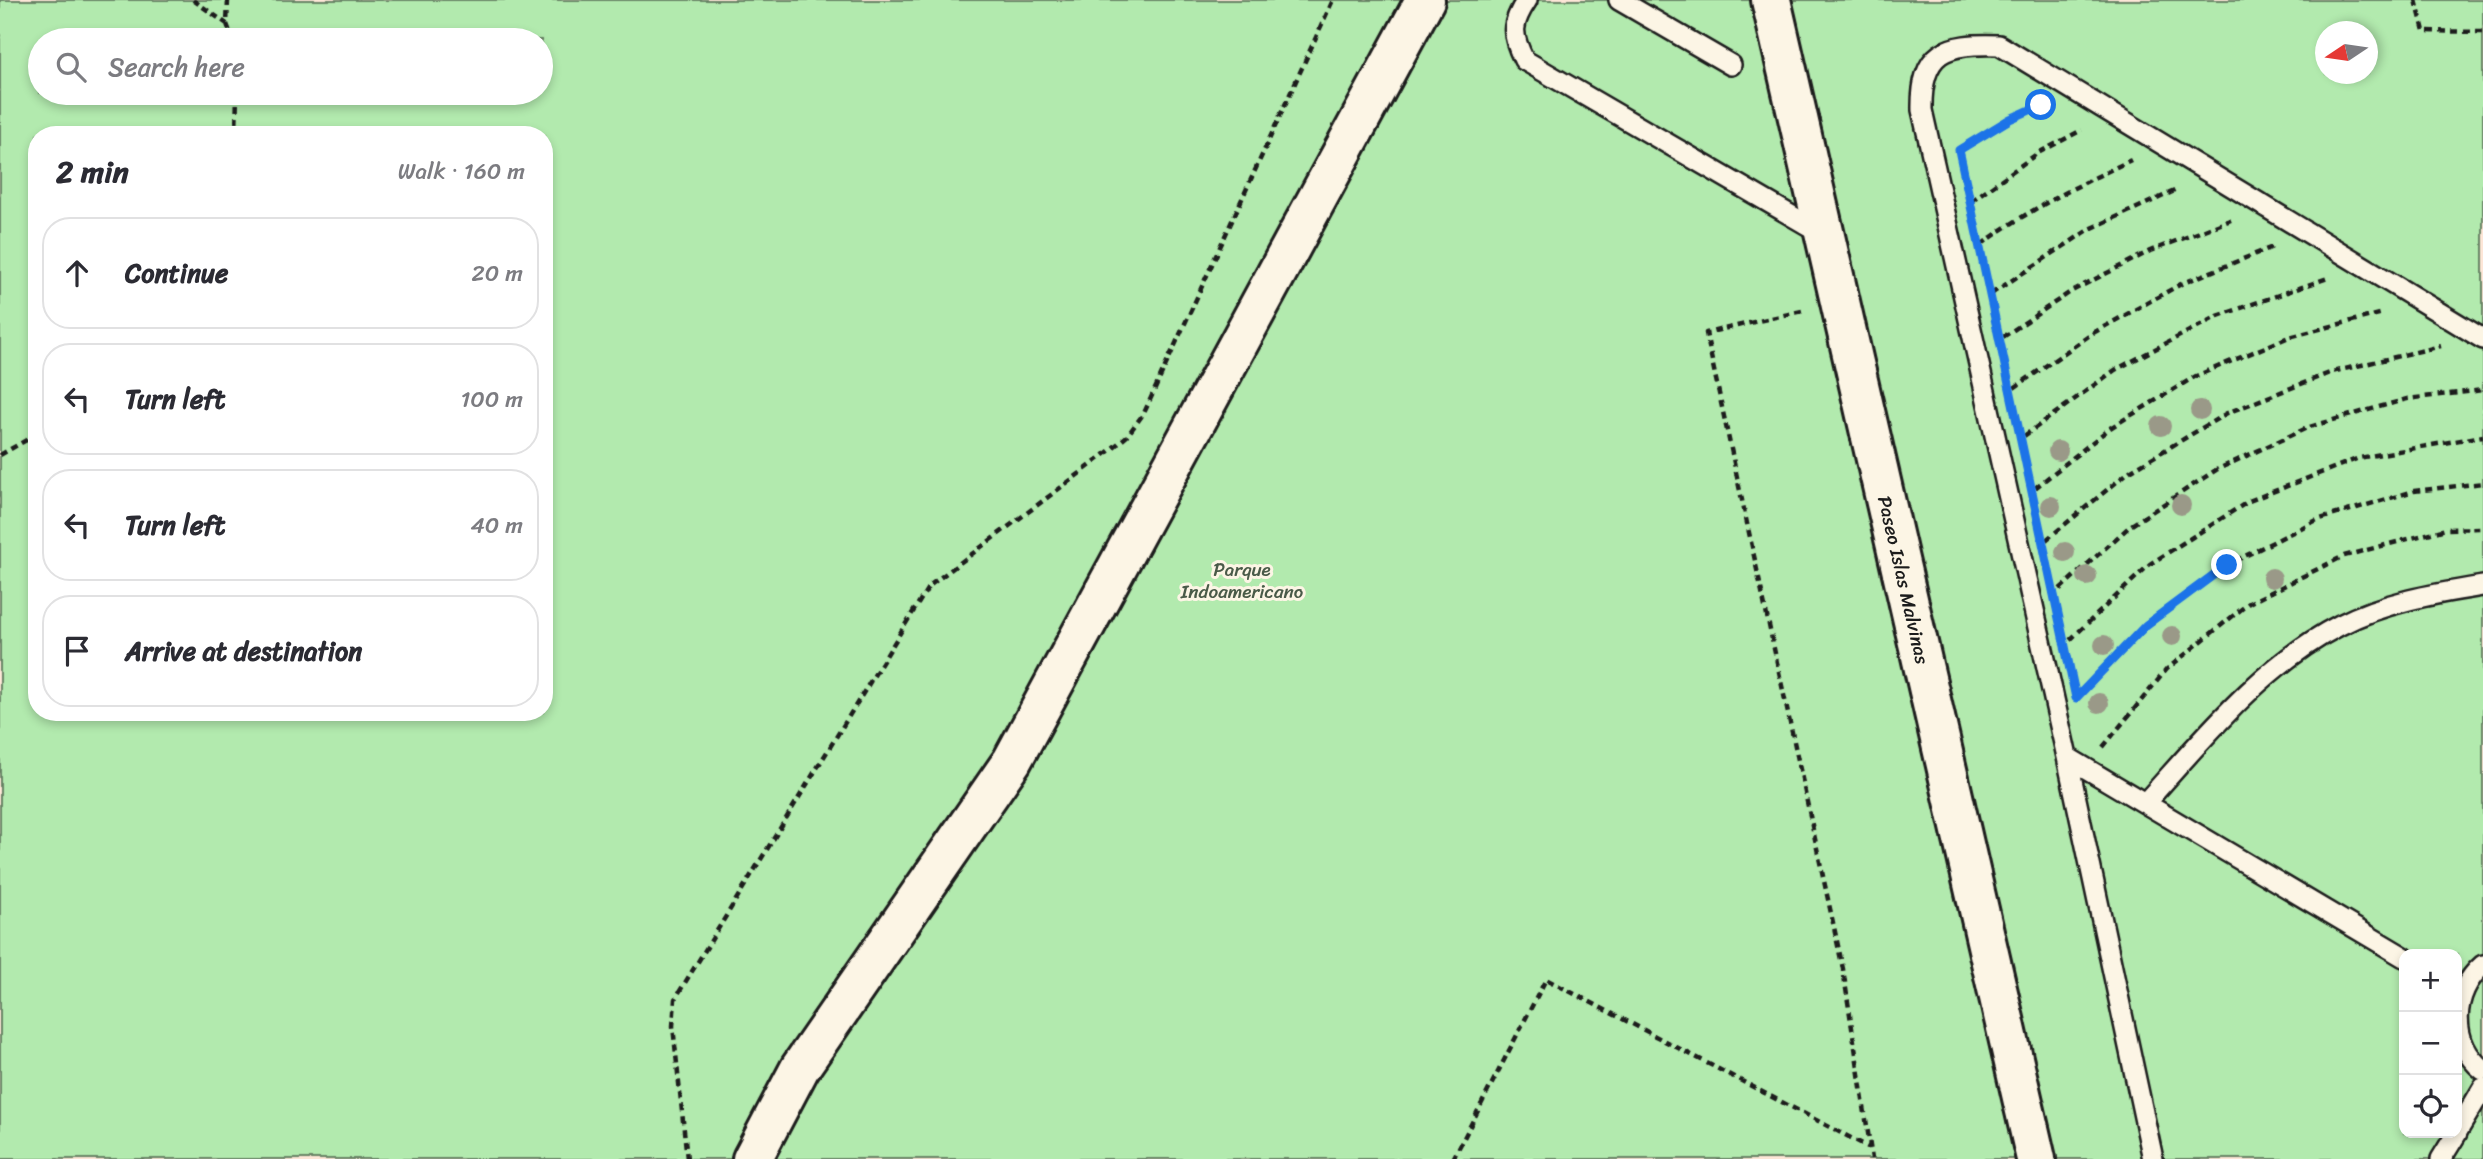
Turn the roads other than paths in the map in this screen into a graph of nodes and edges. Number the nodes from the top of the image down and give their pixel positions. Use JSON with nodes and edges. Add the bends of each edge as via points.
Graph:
{"nodes":[{"id":1,"x":1425,"y":0,"type":"edge"},
{"id":2,"x":1527,"y":0,"type":"edge"},
{"id":3,"x":1619,"y":0,"type":"edge"},
{"id":4,"x":1771,"y":0,"type":"edge"},
{"id":5,"x":1731,"y":65,"type":"dead end"},
{"id":6,"x":1825,"y":235,"type":"junction"},
{"id":7,"x":2483,"y":339,"type":"edge"},
{"id":8,"x":2483,"y":586,"type":"edge"},
{"id":9,"x":2067,"y":757,"type":"junction"},
{"id":10,"x":2146,"y":803,"type":"junction"},
{"id":11,"x":2399,"y":954,"type":"edge"},
{"id":12,"x":2483,"y":965,"type":"edge"},
{"id":13,"x":2462,"y":986,"type":"edge"},
{"id":14,"x":2458,"y":1012,"type":"edge"},
{"id":15,"x":2483,"y":1070,"type":"edge"},
{"id":16,"x":2483,"y":1088,"type":"edge"},
{"id":17,"x":2462,"y":1124,"type":"edge"},
{"id":18,"x":2454,"y":1138,"type":"edge"},
{"id":19,"x":752,"y":1159,"type":"edge"},
{"id":20,"x":2036,"y":1159,"type":"edge"},
{"id":21,"x":2153,"y":1159,"type":"edge"},
{"id":22,"x":2441,"y":1159,"type":"edge"}],
"edges":[{"from":1,"to":19,"type":"street","via":[[1012,761],[800,1068]]},
{"from":2,"to":6,"type":"lane","via":[[1515,18],[1514,41],[1524,60]]},
{"from":3,"to":5,"type":"lane"},
{"from":4,"to":6,"type":"street","name":"Paseo Islas Malvinas"},
{"from":6,"to":20,"type":"street","name":"Paseo Islas Malvinas"},
{"from":7,"to":9,"type":"lane","via":[[1999,46],[1950,47],[1931,62],[1922,86],[1922,110]]},
{"from":8,"to":10,"type":"lane","via":[[2382,607],[2341,624],[2292,653],[2254,686]]},
{"from":9,"to":10,"type":"lane"},
{"from":9,"to":21,"type":"lane"},
{"from":10,"to":11,"type":"lane"},
{"from":12,"to":13,"type":"lane"},
{"from":14,"to":15,"type":"lane","via":[[2465,1048]]},
{"from":16,"to":17,"type":"lane"},
{"from":18,"to":22,"type":"lane"}]}
